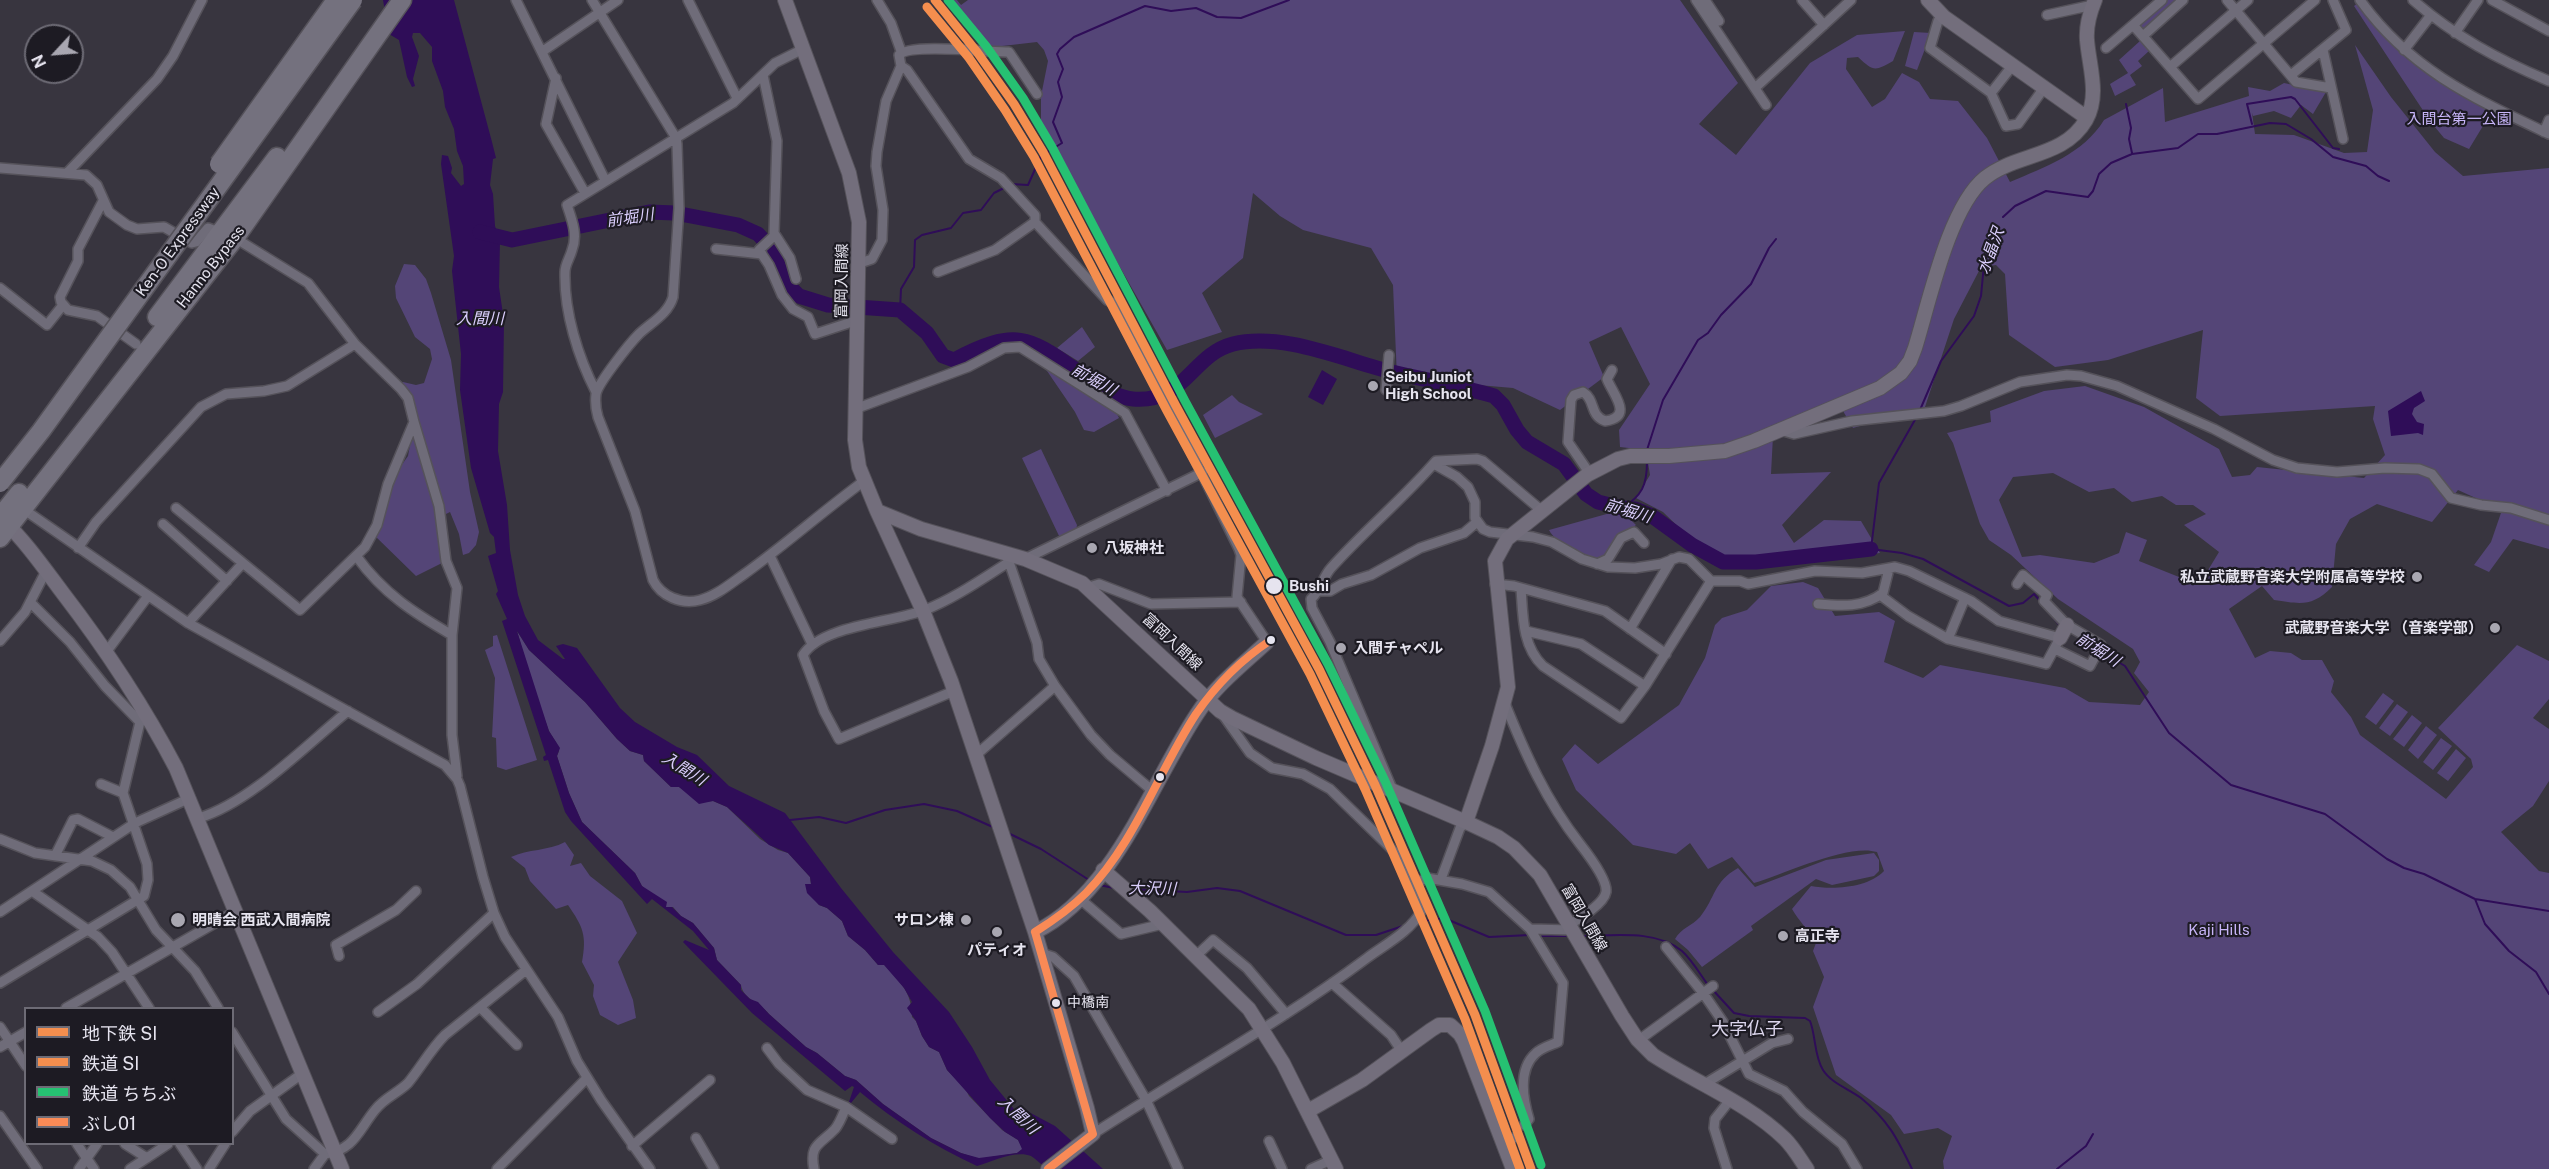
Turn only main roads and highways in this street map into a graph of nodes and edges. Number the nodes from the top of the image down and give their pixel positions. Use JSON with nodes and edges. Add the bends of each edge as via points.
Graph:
{"nodes":[{"id":1,"x":336,"y":0,"type":"edge"},
{"id":2,"x":353,"y":0,"type":"edge"},
{"id":3,"x":389,"y":0,"type":"edge"},
{"id":4,"x":402,"y":0,"type":"edge"},
{"id":5,"x":354,"y":61,"type":"junction"},
{"id":6,"x":228,"y":235,"type":"junction"},
{"id":7,"x":0,"y":464,"type":"edge"},
{"id":8,"x":0,"y":483,"type":"edge"},
{"id":9,"x":2,"y":523,"type":"edge"}],
"edges":[{"from":1,"to":7,"type":"highway","name":"Ken-O Expressway","bridge":true},
{"from":2,"to":8,"type":"highway","name":"Ken-O Expressway","bridge":true},
{"from":3,"to":5,"type":"highway","name":"Hanno Bypass"},
{"from":4,"to":5,"type":"highway","name":"Hanno Bypass"},
{"from":5,"to":6,"type":"highway","name":"Hanno Bypass"},
{"from":6,"to":9,"type":"highway","name":"Hanno Bypass"},
{"from":6,"to":9,"type":"highway","name":"Hanno Bypass","via":[[136,344]]}]}
